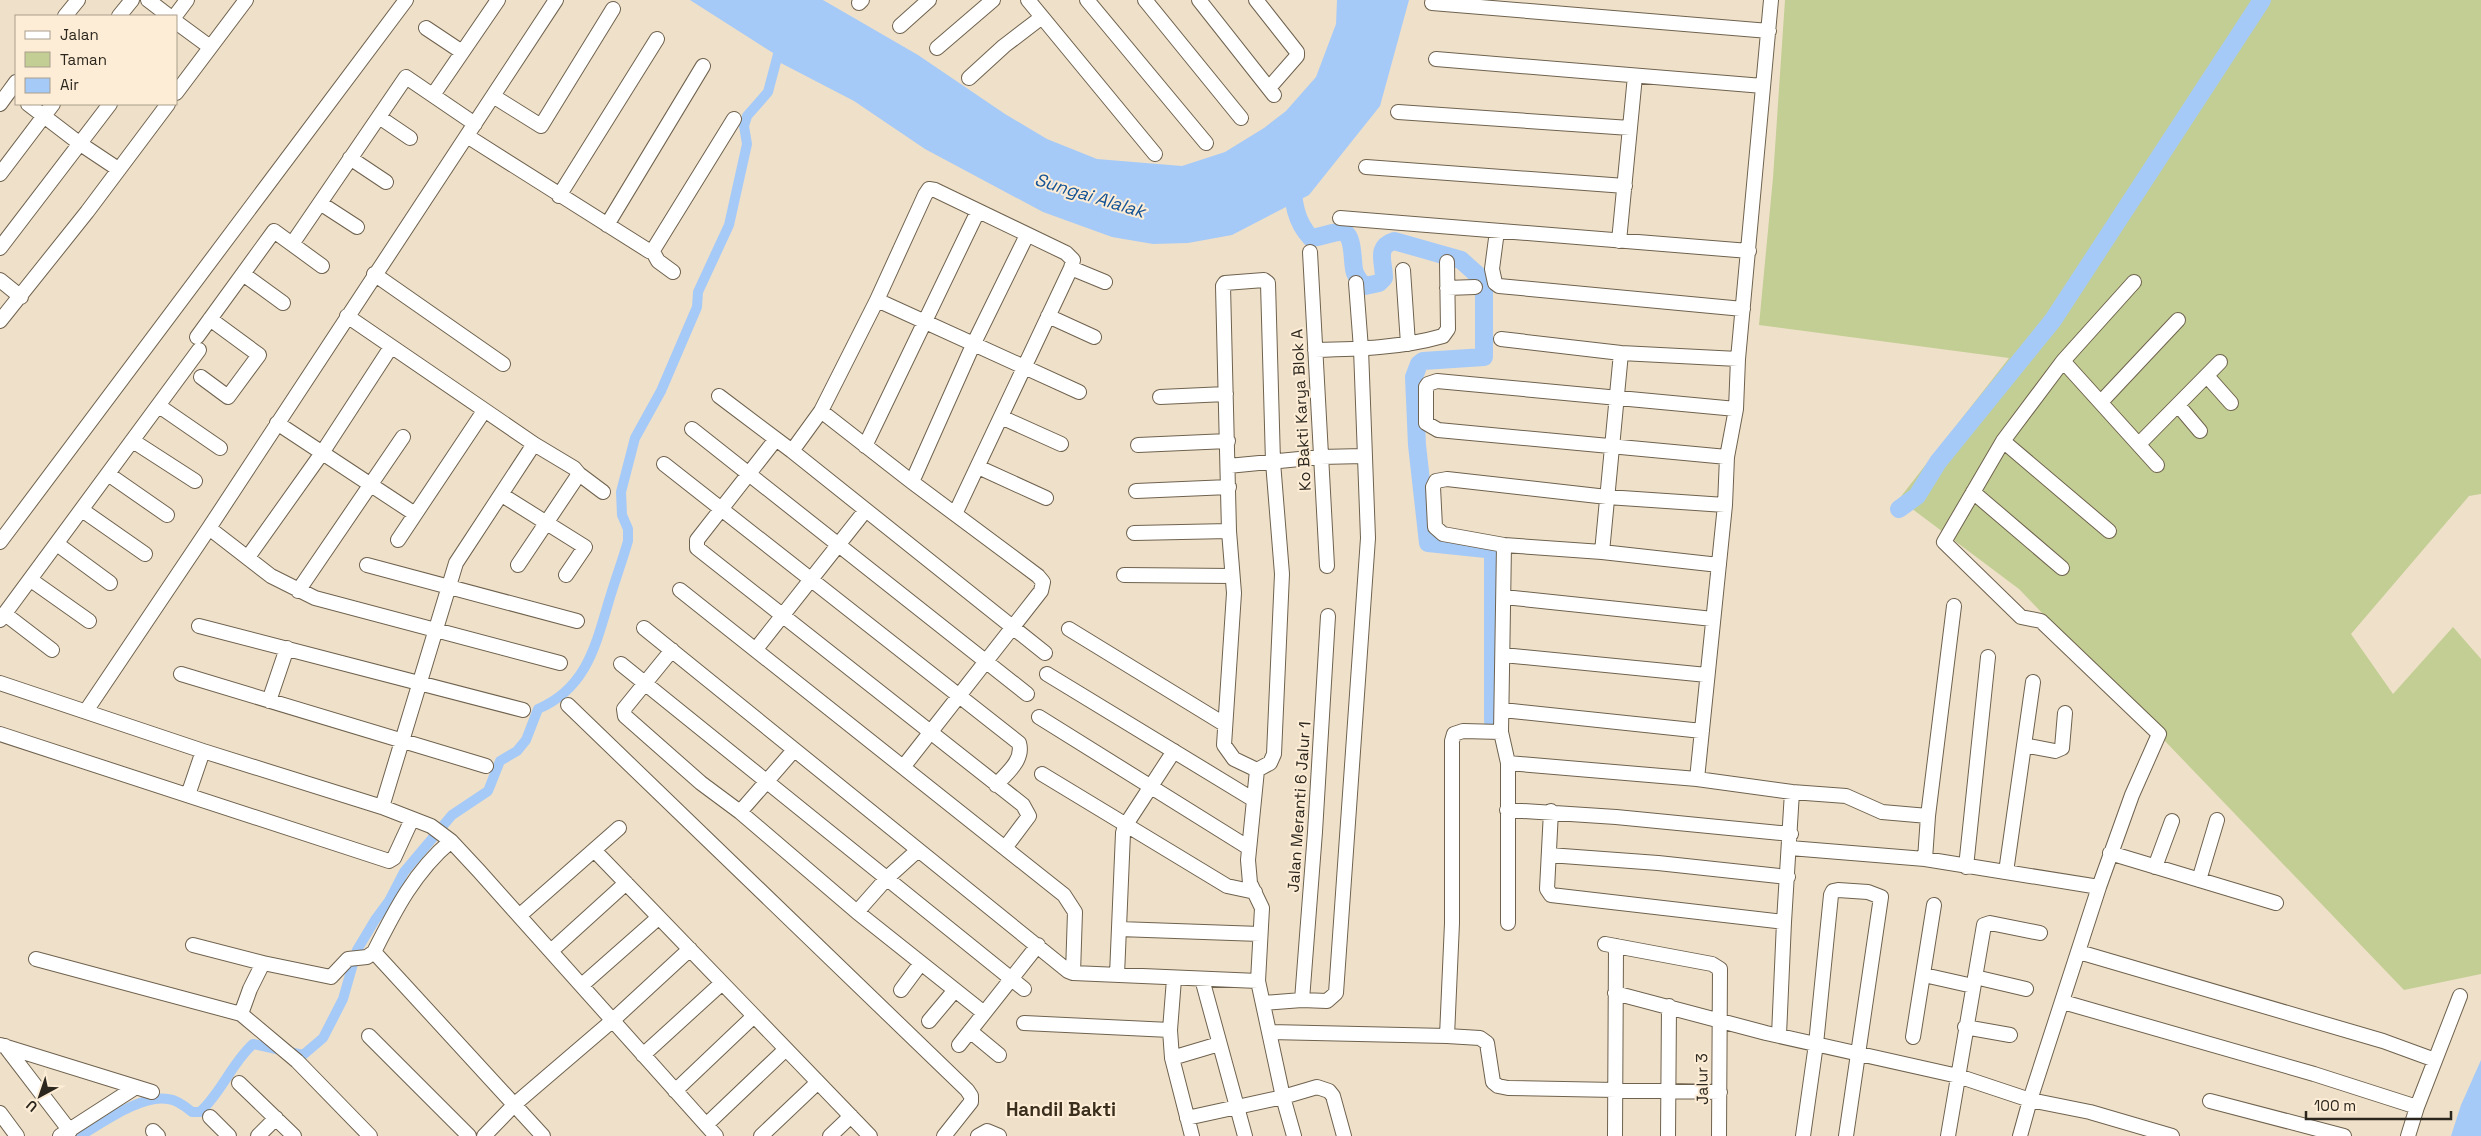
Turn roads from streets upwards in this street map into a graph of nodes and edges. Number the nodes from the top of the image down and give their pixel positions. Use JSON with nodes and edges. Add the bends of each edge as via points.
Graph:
{"nodes":[{"id":1,"x":78,"y":0,"type":"edge"},
{"id":2,"x":132,"y":0,"type":"edge"},
{"id":3,"x":148,"y":0,"type":"edge"},
{"id":4,"x":187,"y":0,"type":"edge"},
{"id":5,"x":246,"y":0,"type":"edge"},
{"id":6,"x":406,"y":0,"type":"edge"},
{"id":7,"x":556,"y":0,"type":"edge"},
{"id":8,"x":929,"y":0,"type":"edge"},
{"id":9,"x":993,"y":0,"type":"edge"},
{"id":10,"x":1028,"y":0,"type":"edge"},
{"id":11,"x":1087,"y":0,"type":"edge"},
{"id":12,"x":1145,"y":0,"type":"edge"},
{"id":13,"x":1199,"y":0,"type":"edge"},
{"id":14,"x":1256,"y":0,"type":"edge"},
{"id":15,"x":1772,"y":0,"type":"edge"},
{"id":16,"x":495,"y":1,"type":"edge"},
{"id":17,"x":1432,"y":3,"type":"dead end"},
{"id":18,"x":613,"y":8,"type":"dead end"},
{"id":19,"x":66,"y":15,"type":"edge"},
{"id":20,"x":121,"y":15,"type":"edge"},
{"id":21,"x":168,"y":15,"type":"edge"},
{"id":22,"x":176,"y":15,"type":"edge"},
{"id":23,"x":1042,"y":17,"type":"junction"},
{"id":24,"x":178,"y":23,"type":"edge"},
{"id":25,"x":900,"y":26,"type":"dead end"},
{"id":26,"x":426,"y":28,"type":"dead end"},
{"id":27,"x":1769,"y":31,"type":"junction"},
{"id":28,"x":656,"y":39,"type":"dead end"},
{"id":29,"x":210,"y":47,"type":"junction"},
{"id":30,"x":937,"y":48,"type":"dead end"},
{"id":31,"x":462,"y":52,"type":"junction"},
{"id":32,"x":1436,"y":59,"type":"dead end"},
{"id":33,"x":703,"y":66,"type":"dead end"},
{"id":34,"x":1635,"y":76,"type":"junction"},
{"id":35,"x":969,"y":78,"type":"dead end"},
{"id":36,"x":1764,"y":86,"type":"junction"},
{"id":37,"x":14,"y":89,"type":"edge"},
{"id":38,"x":178,"y":90,"type":"edge"},
{"id":39,"x":433,"y":95,"type":"junction"},
{"id":40,"x":494,"y":96,"type":"junction"},
{"id":41,"x":0,"y":104,"type":"edge"},
{"id":42,"x":29,"y":105,"type":"edge"},
{"id":43,"x":52,"y":105,"type":"edge"},
{"id":44,"x":109,"y":105,"type":"edge"},
{"id":45,"x":167,"y":105,"type":"edge"},
{"id":46,"x":1398,"y":112,"type":"dead end"},
{"id":47,"x":44,"y":116,"type":"junction"},
{"id":48,"x":379,"y":117,"type":"junction"},
{"id":49,"x":1241,"y":118,"type":"dead end"},
{"id":50,"x":734,"y":119,"type":"dead end"},
{"id":51,"x":475,"y":124,"type":"junction"},
{"id":52,"x":1630,"y":128,"type":"junction"},
{"id":53,"x":467,"y":136,"type":"junction"},
{"id":54,"x":410,"y":138,"type":"dead end"},
{"id":55,"x":79,"y":143,"type":"junction"},
{"id":56,"x":1206,"y":143,"type":"dead end"},
{"id":57,"x":1155,"y":154,"type":"dead end"},
{"id":58,"x":350,"y":158,"type":"junction"},
{"id":59,"x":1366,"y":167,"type":"dead end"},
{"id":60,"x":118,"y":169,"type":"junction"},
{"id":61,"x":0,"y":174,"type":"edge"},
{"id":62,"x":386,"y":182,"type":"dead end"},
{"id":63,"x":1625,"y":186,"type":"junction"},
{"id":64,"x":559,"y":196,"type":"junction"},
{"id":65,"x":320,"y":203,"type":"junction"},
{"id":66,"x":978,"y":211,"type":"junction"},
{"id":67,"x":1340,"y":218,"type":"dead end"},
{"id":68,"x":606,"y":225,"type":"junction"},
{"id":69,"x":357,"y":228,"type":"dead end"},
{"id":70,"x":1497,"y":231,"type":"junction"},
{"id":71,"x":1027,"y":235,"type":"junction"},
{"id":72,"x":1619,"y":240,"type":"junction"},
{"id":73,"x":292,"y":244,"type":"junction"},
{"id":74,"x":0,"y":248,"type":"edge"},
{"id":75,"x":652,"y":250,"type":"junction"},
{"id":76,"x":1748,"y":251,"type":"junction"},
{"id":77,"x":1310,"y":252,"type":"dead end"},
{"id":78,"x":1447,"y":262,"type":"dead end"},
{"id":79,"x":322,"y":266,"type":"dead end"},
{"id":80,"x":1071,"y":268,"type":"junction"},
{"id":81,"x":1403,"y":270,"type":"dead end"},
{"id":82,"x":673,"y":272,"type":"dead end"},
{"id":83,"x":243,"y":274,"type":"junction"},
{"id":84,"x":374,"y":274,"type":"junction"},
{"id":85,"x":0,"y":280,"type":"edge"},
{"id":86,"x":1105,"y":282,"type":"dead end"},
{"id":87,"x":2134,"y":282,"type":"dead end"},
{"id":88,"x":1356,"y":283,"type":"dead end"},
{"id":89,"x":1475,"y":287,"type":"dead end"},
{"id":90,"x":1447,"y":288,"type":"junction"},
{"id":91,"x":21,"y":297,"type":"junction"},
{"id":92,"x":877,"y":300,"type":"junction"},
{"id":93,"x":283,"y":304,"type":"dead end"},
{"id":94,"x":1743,"y":308,"type":"junction"},
{"id":95,"x":347,"y":316,"type":"junction"},
{"id":96,"x":1048,"y":316,"type":"junction"},
{"id":97,"x":210,"y":319,"type":"junction"},
{"id":98,"x":2178,"y":320,"type":"dead end"},
{"id":99,"x":0,"y":321,"type":"edge"},
{"id":100,"x":924,"y":323,"type":"junction"},
{"id":101,"x":1094,"y":337,"type":"dead end"},
{"id":102,"x":1501,"y":339,"type":"dead end"},
{"id":103,"x":1408,"y":344,"type":"junction"},
{"id":104,"x":974,"y":346,"type":"junction"},
{"id":105,"x":391,"y":347,"type":"junction"},
{"id":106,"x":1361,"y":349,"type":"junction"},
{"id":107,"x":1315,"y":350,"type":"junction"},
{"id":108,"x":1621,"y":353,"type":"junction"},
{"id":109,"x":1738,"y":359,"type":"junction"},
{"id":110,"x":2063,"y":361,"type":"junction"},
{"id":111,"x":2220,"y":362,"type":"dead end"},
{"id":112,"x":503,"y":364,"type":"dead end"},
{"id":113,"x":1024,"y":368,"type":"junction"},
{"id":114,"x":2207,"y":376,"type":"junction"},
{"id":115,"x":201,"y":377,"type":"dead end"},
{"id":116,"x":1079,"y":392,"type":"dead end"},
{"id":117,"x":1226,"y":394,"type":"junction"},
{"id":118,"x":719,"y":396,"type":"dead end"},
{"id":119,"x":1160,"y":397,"type":"dead end"},
{"id":120,"x":1616,"y":398,"type":"junction"},
{"id":121,"x":2101,"y":402,"type":"junction"},
{"id":122,"x":2231,"y":402,"type":"dead end"},
{"id":123,"x":2178,"y":405,"type":"junction"},
{"id":124,"x":159,"y":406,"type":"junction"},
{"id":125,"x":1736,"y":409,"type":"junction"},
{"id":126,"x":484,"y":410,"type":"junction"},
{"id":127,"x":821,"y":411,"type":"junction"},
{"id":128,"x":1001,"y":418,"type":"junction"},
{"id":129,"x":276,"y":423,"type":"junction"},
{"id":130,"x":692,"y":429,"type":"dead end"},
{"id":131,"x":2200,"y":430,"type":"dead end"},
{"id":132,"x":403,"y":437,"type":"dead end"},
{"id":133,"x":776,"y":439,"type":"junction"},
{"id":134,"x":133,"y":441,"type":"junction"},
{"id":135,"x":1228,"y":441,"type":"junction"},
{"id":136,"x":2003,"y":441,"type":"junction"},
{"id":137,"x":534,"y":444,"type":"junction"},
{"id":138,"x":1061,"y":444,"type":"dead end"},
{"id":139,"x":2138,"y":444,"type":"junction"},
{"id":140,"x":1138,"y":445,"type":"dead end"},
{"id":141,"x":864,"y":446,"type":"junction"},
{"id":142,"x":1612,"y":447,"type":"junction"},
{"id":143,"x":220,"y":448,"type":"dead end"},
{"id":144,"x":792,"y":451,"type":"junction"},
{"id":145,"x":322,"y":454,"type":"junction"},
{"id":146,"x":1364,"y":456,"type":"junction"},
{"id":147,"x":1320,"y":457,"type":"junction"},
{"id":148,"x":1727,"y":457,"type":"junction"},
{"id":149,"x":1273,"y":462,"type":"junction"},
{"id":150,"x":664,"y":464,"type":"dead end"},
{"id":151,"x":2157,"y":465,"type":"dead end"},
{"id":152,"x":1228,"y":466,"type":"junction"},
{"id":153,"x":978,"y":467,"type":"junction"},
{"id":154,"x":748,"y":473,"type":"junction"},
{"id":155,"x":108,"y":474,"type":"junction"},
{"id":156,"x":579,"y":474,"type":"junction"},
{"id":157,"x":195,"y":481,"type":"dead end"},
{"id":158,"x":912,"y":482,"type":"junction"},
{"id":159,"x":370,"y":485,"type":"junction"},
{"id":160,"x":1229,"y":487,"type":"junction"},
{"id":161,"x":1136,"y":491,"type":"dead end"},
{"id":162,"x":603,"y":492,"type":"dead end"},
{"id":163,"x":1973,"y":492,"type":"junction"},
{"id":164,"x":502,"y":495,"type":"junction"},
{"id":165,"x":1607,"y":497,"type":"junction"},
{"id":166,"x":1046,"y":498,"type":"dead end"},
{"id":167,"x":1725,"y":505,"type":"junction"},
{"id":168,"x":721,"y":509,"type":"junction"},
{"id":169,"x":82,"y":510,"type":"junction"},
{"id":170,"x":865,"y":511,"type":"junction"},
{"id":171,"x":415,"y":514,"type":"junction"},
{"id":172,"x":955,"y":514,"type":"junction"},
{"id":173,"x":167,"y":515,"type":"dead end"},
{"id":174,"x":545,"y":522,"type":"junction"},
{"id":175,"x":209,"y":528,"type":"junction"},
{"id":176,"x":1229,"y":531,"type":"junction"},
{"id":177,"x":2110,"y":531,"type":"dead end"},
{"id":178,"x":1134,"y":533,"type":"dead end"},
{"id":179,"x":398,"y":540,"type":"dead end"},
{"id":180,"x":0,"y":542,"type":"edge"},
{"id":181,"x":57,"y":544,"type":"junction"},
{"id":182,"x":1504,"y":545,"type":"junction"},
{"id":183,"x":838,"y":546,"type":"junction"},
{"id":184,"x":1602,"y":552,"type":"junction"},
{"id":185,"x":145,"y":554,"type":"dead end"},
{"id":186,"x":248,"y":557,"type":"junction"},
{"id":187,"x":518,"y":565,"type":"dead end"},
{"id":188,"x":1718,"y":565,"type":"junction"},
{"id":189,"x":367,"y":566,"type":"dead end"},
{"id":190,"x":1327,"y":566,"type":"dead end"},
{"id":191,"x":2062,"y":568,"type":"dead end"},
{"id":192,"x":566,"y":575,"type":"dead end"},
{"id":193,"x":1124,"y":575,"type":"dead end"},
{"id":194,"x":1232,"y":576,"type":"junction"},
{"id":195,"x":31,"y":580,"type":"junction"},
{"id":196,"x":810,"y":581,"type":"junction"},
{"id":197,"x":110,"y":583,"type":"dead end"},
{"id":198,"x":449,"y":588,"type":"junction"},
{"id":199,"x":680,"y":590,"type":"dead end"},
{"id":200,"x":298,"y":591,"type":"junction"},
{"id":201,"x":1504,"y":597,"type":"junction"},
{"id":202,"x":1954,"y":606,"type":"dead end"},
{"id":203,"x":783,"y":615,"type":"junction"},
{"id":204,"x":1328,"y":616,"type":"dead end"},
{"id":205,"x":2,"y":617,"type":"edge"},
{"id":206,"x":1713,"y":619,"type":"junction"},
{"id":207,"x":577,"y":621,"type":"dead end"},
{"id":208,"x":89,"y":622,"type":"dead end"},
{"id":209,"x":199,"y":626,"type":"dead end"},
{"id":210,"x":1012,"y":627,"type":"junction"},
{"id":211,"x":644,"y":628,"type":"dead end"},
{"id":212,"x":1069,"y":629,"type":"dead end"},
{"id":213,"x":436,"y":631,"type":"junction"},
{"id":214,"x":287,"y":648,"type":"junction"},
{"id":215,"x":756,"y":649,"type":"junction"},
{"id":216,"x":52,"y":650,"type":"dead end"},
{"id":217,"x":672,"y":650,"type":"junction"},
{"id":218,"x":1046,"y":653,"type":"dead end"},
{"id":219,"x":1503,"y":655,"type":"junction"},
{"id":220,"x":1988,"y":657,"type":"dead end"},
{"id":221,"x":985,"y":662,"type":"junction"},
{"id":222,"x":560,"y":663,"type":"dead end"},
{"id":223,"x":622,"y":664,"type":"dead end"},
{"id":224,"x":181,"y":674,"type":"dead end"},
{"id":225,"x":1047,"y":674,"type":"dead end"},
{"id":226,"x":1707,"y":675,"type":"junction"},
{"id":227,"x":644,"y":682,"type":"junction"},
{"id":228,"x":2033,"y":682,"type":"dead end"},
{"id":229,"x":0,"y":683,"type":"edge"},
{"id":230,"x":420,"y":684,"type":"junction"},
{"id":231,"x":1027,"y":694,"type":"dead end"},
{"id":232,"x":959,"y":696,"type":"junction"},
{"id":233,"x":269,"y":701,"type":"junction"},
{"id":234,"x":568,"y":705,"type":"dead end"},
{"id":235,"x":523,"y":710,"type":"dead end"},
{"id":236,"x":1503,"y":710,"type":"junction"},
{"id":237,"x":86,"y":711,"type":"junction"},
{"id":238,"x":2065,"y":713,"type":"dead end"},
{"id":239,"x":1038,"y":717,"type":"dead end"},
{"id":240,"x":1224,"y":724,"type":"junction"},
{"id":241,"x":1702,"y":730,"type":"junction"},
{"id":242,"x":1501,"y":732,"type":"junction"},
{"id":243,"x":931,"y":733,"type":"junction"},
{"id":244,"x":0,"y":734,"type":"edge"},
{"id":245,"x":404,"y":740,"type":"junction"},
{"id":246,"x":2024,"y":745,"type":"junction"},
{"id":247,"x":794,"y":750,"type":"junction"},
{"id":248,"x":1174,"y":750,"type":"junction"},
{"id":249,"x":203,"y":752,"type":"junction"},
{"id":250,"x":1508,"y":762,"type":"junction"},
{"id":251,"x":486,"y":766,"type":"dead end"},
{"id":252,"x":904,"y":766,"type":"junction"},
{"id":253,"x":1257,"y":770,"type":"junction"},
{"id":254,"x":1042,"y":774,"type":"dead end"},
{"id":255,"x":1697,"y":778,"type":"junction"},
{"id":256,"x":766,"y":782,"type":"junction"},
{"id":257,"x":996,"y":785,"type":"junction"},
{"id":258,"x":1150,"y":788,"type":"junction"},
{"id":259,"x":1792,"y":792,"type":"junction"},
{"id":260,"x":188,"y":795,"type":"junction"},
{"id":261,"x":1254,"y":800,"type":"junction"},
{"id":262,"x":382,"y":807,"type":"junction"},
{"id":263,"x":1507,"y":810,"type":"junction"},
{"id":264,"x":1551,"y":811,"type":"junction"},
{"id":265,"x":740,"y":812,"type":"junction"},
{"id":266,"x":1928,"y":816,"type":"junction"},
{"id":267,"x":412,"y":819,"type":"junction"},
{"id":268,"x":2217,"y":820,"type":"dead end"},
{"id":269,"x":2172,"y":821,"type":"dead end"},
{"id":270,"x":1125,"y":826,"type":"junction"},
{"id":271,"x":619,"y":828,"type":"dead end"},
{"id":272,"x":448,"y":839,"type":"junction"},
{"id":273,"x":1790,"y":841,"type":"junction"},
{"id":274,"x":1005,"y":848,"type":"junction"},
{"id":275,"x":1249,"y":848,"type":"junction"},
{"id":276,"x":594,"y":850,"type":"junction"},
{"id":277,"x":918,"y":850,"type":"junction"},
{"id":278,"x":2110,"y":853,"type":"junction"},
{"id":279,"x":1549,"y":855,"type":"junction"},
{"id":280,"x":1925,"y":859,"type":"junction"},
{"id":281,"x":1966,"y":867,"type":"junction"},
{"id":282,"x":2155,"y":867,"type":"junction"},
{"id":283,"x":2006,"y":872,"type":"junction"},
{"id":284,"x":1788,"y":877,"type":"junction"},
{"id":285,"x":887,"y":878,"type":"junction"},
{"id":286,"x":2199,"y":880,"type":"junction"},
{"id":287,"x":626,"y":883,"type":"junction"},
{"id":288,"x":2100,"y":887,"type":"junction"},
{"id":289,"x":1255,"y":892,"type":"junction"},
{"id":290,"x":1934,"y":904,"type":"dead end"},
{"id":291,"x":2276,"y":904,"type":"dead end"},
{"id":292,"x":857,"y":912,"type":"junction"},
{"id":293,"x":519,"y":916,"type":"junction"},
{"id":294,"x":658,"y":918,"type":"junction"},
{"id":295,"x":1784,"y":922,"type":"junction"},
{"id":296,"x":1508,"y":923,"type":"dead end"},
{"id":297,"x":1119,"y":929,"type":"junction"},
{"id":298,"x":2040,"y":933,"type":"dead end"},
{"id":299,"x":1260,"y":934,"type":"junction"},
{"id":300,"x":193,"y":945,"type":"dead end"},
{"id":301,"x":1038,"y":945,"type":"junction"},
{"id":302,"x":690,"y":949,"type":"junction"},
{"id":303,"x":551,"y":952,"type":"junction"},
{"id":304,"x":2079,"y":952,"type":"junction"},
{"id":305,"x":363,"y":956,"type":"junction"},
{"id":306,"x":36,"y":959,"type":"dead end"},
{"id":307,"x":263,"y":963,"type":"junction"},
{"id":308,"x":921,"y":963,"type":"junction"},
{"id":309,"x":1073,"y":973,"type":"junction"},
{"id":310,"x":1117,"y":975,"type":"junction"},
{"id":311,"x":1924,"y":975,"type":"junction"},
{"id":312,"x":1010,"y":979,"type":"junction"},
{"id":313,"x":1174,"y":979,"type":"junction"},
{"id":314,"x":1202,"y":979,"type":"junction"},
{"id":315,"x":1258,"y":981,"type":"junction"},
{"id":316,"x":1974,"y":981,"type":"junction"},
{"id":317,"x":722,"y":983,"type":"junction"},
{"id":318,"x":582,"y":986,"type":"junction"},
{"id":319,"x":1024,"y":989,"type":"dead end"},
{"id":320,"x":2026,"y":989,"type":"dead end"},
{"id":321,"x":901,"y":990,"type":"dead end"},
{"id":322,"x":955,"y":990,"type":"junction"},
{"id":323,"x":1615,"y":993,"type":"junction"},
{"id":324,"x":2460,"y":996,"type":"dead end"},
{"id":325,"x":1302,"y":1000,"type":"junction"},
{"id":326,"x":2062,"y":1002,"type":"junction"},
{"id":327,"x":1263,"y":1003,"type":"junction"},
{"id":328,"x":1669,"y":1006,"type":"junction"},
{"id":329,"x":241,"y":1014,"type":"junction"},
{"id":330,"x":984,"y":1014,"type":"junction"},
{"id":331,"x":754,"y":1016,"type":"junction"},
{"id":332,"x":612,"y":1021,"type":"junction"},
{"id":333,"x":929,"y":1021,"type":"dead end"},
{"id":334,"x":1718,"y":1021,"type":"junction"},
{"id":335,"x":1024,"y":1023,"type":"dead end"},
{"id":336,"x":1965,"y":1027,"type":"junction"},
{"id":337,"x":1170,"y":1030,"type":"junction"},
{"id":338,"x":970,"y":1031,"type":"junction"},
{"id":339,"x":1270,"y":1032,"type":"junction"},
{"id":340,"x":1780,"y":1035,"type":"junction"},
{"id":341,"x":2010,"y":1035,"type":"dead end"},
{"id":342,"x":369,"y":1036,"type":"dead end"},
{"id":343,"x":1447,"y":1036,"type":"junction"},
{"id":344,"x":1913,"y":1037,"type":"dead end"},
{"id":345,"x":1219,"y":1044,"type":"junction"},
{"id":346,"x":1816,"y":1044,"type":"junction"},
{"id":347,"x":959,"y":1045,"type":"dead end"},
{"id":348,"x":2,"y":1046,"type":"edge"},
{"id":349,"x":786,"y":1049,"type":"junction"},
{"id":350,"x":644,"y":1055,"type":"junction"},
{"id":351,"x":999,"y":1055,"type":"dead end"},
{"id":352,"x":1860,"y":1055,"type":"junction"},
{"id":353,"x":1172,"y":1058,"type":"junction"},
{"id":354,"x":2435,"y":1060,"type":"junction"},
{"id":355,"x":1958,"y":1076,"type":"junction"},
{"id":356,"x":818,"y":1082,"type":"junction"},
{"id":357,"x":239,"y":1083,"type":"dead end"},
{"id":358,"x":136,"y":1087,"type":"junction"},
{"id":359,"x":675,"y":1090,"type":"junction"},
{"id":360,"x":1670,"y":1090,"type":"junction"},
{"id":361,"x":1615,"y":1091,"type":"junction"},
{"id":362,"x":152,"y":1092,"type":"dead end"},
{"id":363,"x":1720,"y":1092,"type":"junction"},
{"id":364,"x":1283,"y":1097,"type":"junction"},
{"id":365,"x":2030,"y":1100,"type":"junction"},
{"id":366,"x":2210,"y":1101,"type":"dead end"},
{"id":367,"x":515,"y":1104,"type":"junction"},
{"id":368,"x":2417,"y":1107,"type":"junction"},
{"id":369,"x":1238,"y":1108,"type":"junction"},
{"id":370,"x":0,"y":1113,"type":"edge"},
{"id":371,"x":210,"y":1116,"type":"dead end"},
{"id":372,"x":851,"y":1116,"type":"junction"},
{"id":373,"x":276,"y":1118,"type":"junction"},
{"id":374,"x":1187,"y":1118,"type":"junction"},
{"id":375,"x":706,"y":1125,"type":"junction"},
{"id":376,"x":65,"y":1134,"type":"edge"},
{"id":377,"x":17,"y":1136,"type":"edge"},
{"id":378,"x":229,"y":1136,"type":"edge"},
{"id":379,"x":258,"y":1136,"type":"edge"},
{"id":380,"x":294,"y":1136,"type":"edge"},
{"id":381,"x":370,"y":1136,"type":"edge"},
{"id":382,"x":469,"y":1136,"type":"edge"},
{"id":383,"x":484,"y":1136,"type":"edge"},
{"id":384,"x":543,"y":1136,"type":"edge"},
{"id":385,"x":716,"y":1136,"type":"edge"},
{"id":386,"x":761,"y":1136,"type":"edge"},
{"id":387,"x":830,"y":1136,"type":"edge"},
{"id":388,"x":870,"y":1136,"type":"edge"},
{"id":389,"x":944,"y":1136,"type":"edge"},
{"id":390,"x":978,"y":1136,"type":"edge"},
{"id":391,"x":999,"y":1136,"type":"edge"},
{"id":392,"x":1192,"y":1136,"type":"edge"},
{"id":393,"x":1245,"y":1136,"type":"edge"},
{"id":394,"x":1294,"y":1136,"type":"edge"},
{"id":395,"x":1344,"y":1136,"type":"edge"},
{"id":396,"x":1615,"y":1136,"type":"edge"},
{"id":397,"x":1668,"y":1136,"type":"edge"},
{"id":398,"x":1719,"y":1136,"type":"edge"},
{"id":399,"x":1803,"y":1136,"type":"edge"},
{"id":400,"x":1846,"y":1136,"type":"edge"},
{"id":401,"x":1948,"y":1136,"type":"edge"},
{"id":402,"x":2020,"y":1136,"type":"edge"},
{"id":403,"x":2172,"y":1136,"type":"edge"},
{"id":404,"x":2344,"y":1136,"type":"edge"},
{"id":405,"x":2408,"y":1136,"type":"edge"}],
"edges":[{"from":1,"to":19,"type":"street"},
{"from":2,"to":20,"type":"street"},
{"from":3,"to":21,"type":"street"},
{"from":4,"to":22,"type":"street"},
{"from":5,"to":29,"type":"street"},
{"from":6,"to":180,"type":"street"},
{"from":7,"to":40,"type":"street"},
{"from":8,"to":25,"type":"street"},
{"from":9,"to":30,"type":"street"},
{"from":10,"to":23,"type":"street"},
{"from":11,"to":56,"type":"street"},
{"from":12,"to":49,"type":"street"},
{"from":13,"to":14,"type":"street","via":[[1272,91],[1297,52]]},
{"from":15,"to":27,"type":"street"},
{"from":16,"to":31,"type":"street"},
{"from":17,"to":27,"type":"street"},
{"from":18,"to":40,"type":"street","via":[[542,126]]},
{"from":23,"to":35,"type":"street"},
{"from":23,"to":57,"type":"street"},
{"from":24,"to":29,"type":"street"},
{"from":26,"to":31,"type":"street"},
{"from":27,"to":36,"type":"street"},
{"from":28,"to":64,"type":"street"},
{"from":29,"to":38,"type":"street"},
{"from":31,"to":39,"type":"street"},
{"from":32,"to":34,"type":"street"},
{"from":33,"to":68,"type":"street"},
{"from":34,"to":36,"type":"street"},
{"from":34,"to":52,"type":"street"},
{"from":36,"to":76,"type":"street"},
{"from":37,"to":41,"type":"street"},
{"from":39,"to":48,"type":"street","via":[[406,77]]},
{"from":39,"to":51,"type":"street"},
{"from":40,"to":51,"type":"street"},
{"from":42,"to":47,"type":"street"},
{"from":43,"to":47,"type":"street"},
{"from":44,"to":55,"type":"street"},
{"from":45,"to":60,"type":"street"},
{"from":46,"to":52,"type":"street"},
{"from":47,"to":55,"type":"street"},
{"from":47,"to":61,"type":"street"},
{"from":48,"to":54,"type":"street"},
{"from":48,"to":58,"type":"street"},
{"from":50,"to":75,"type":"street"},
{"from":51,"to":53,"type":"street"},
{"from":52,"to":63,"type":"street"},
{"from":53,"to":64,"type":"street"},
{"from":53,"to":84,"type":"street"},
{"from":55,"to":60,"type":"street"},
{"from":55,"to":74,"type":"street"},
{"from":58,"to":62,"type":"street"},
{"from":58,"to":65,"type":"street"},
{"from":59,"to":63,"type":"street"},
{"from":60,"to":91,"type":"street"},
{"from":63,"to":72,"type":"street"},
{"from":64,"to":68,"type":"street"},
{"from":65,"to":69,"type":"street"},
{"from":65,"to":73,"type":"street"},
{"from":66,"to":71,"type":"street"},
{"from":66,"to":92,"type":"street","via":[[935,190],[927,190]]},
{"from":66,"to":100,"type":"street"},
{"from":67,"to":70,"type":"street"},
{"from":68,"to":75,"type":"street","via":[[645,250]]},
{"from":70,"to":72,"type":"street"},
{"from":70,"to":94,"type":"street","via":[[1492,269],[1494,282],[1499,286]]},
{"from":71,"to":80,"type":"street","via":[[1066,253],[1073,260]]},
{"from":71,"to":104,"type":"street"},
{"from":72,"to":76,"type":"street"},
{"from":73,"to":79,"type":"street"},
{"from":73,"to":83,"type":"street","via":[[274,231]]},
{"from":75,"to":82,"type":"street","via":[[658,261]]},
{"from":76,"to":94,"type":"street"},
{"from":77,"to":107,"type":"street","name":"Ko Bakti Karya Blok A"},
{"from":78,"to":90,"type":"street"},
{"from":80,"to":86,"type":"street"},
{"from":80,"to":96,"type":"street"},
{"from":81,"to":103,"type":"street"},
{"from":83,"to":93,"type":"street"},
{"from":83,"to":97,"type":"street"},
{"from":84,"to":95,"type":"street"},
{"from":84,"to":112,"type":"street"},
{"from":85,"to":91,"type":"street"},
{"from":87,"to":110,"type":"street"},
{"from":88,"to":106,"type":"street"},
{"from":89,"to":90,"type":"street"},
{"from":90,"to":103,"type":"street","via":[[1446,333]]},
{"from":91,"to":99,"type":"street"},
{"from":92,"to":100,"type":"street"},
{"from":92,"to":127,"type":"street"},
{"from":94,"to":109,"type":"street"},
{"from":95,"to":105,"type":"street"},
{"from":95,"to":129,"type":"street"},
{"from":96,"to":101,"type":"street"},
{"from":96,"to":113,"type":"street"},
{"from":97,"to":115,"type":"street","via":[[259,355],[228,397]]},
{"from":97,"to":124,"type":"street"},
{"from":98,"to":121,"type":"street"},
{"from":100,"to":104,"type":"street"},
{"from":100,"to":141,"type":"street"},
{"from":102,"to":108,"type":"street"},
{"from":103,"to":106,"type":"street"},
{"from":104,"to":113,"type":"street"},
{"from":104,"to":158,"type":"street"},
{"from":105,"to":126,"type":"street"},
{"from":105,"to":145,"type":"street"},
{"from":106,"to":107,"type":"street"},
{"from":106,"to":146,"type":"street"},
{"from":107,"to":147,"type":"street","name":"Ko Bakti Karya Blok A"},
{"from":108,"to":109,"type":"street"},
{"from":108,"to":120,"type":"street"},
{"from":109,"to":125,"type":"street"},
{"from":110,"to":121,"type":"street"},
{"from":110,"to":136,"type":"street"},
{"from":111,"to":114,"type":"street"},
{"from":113,"to":116,"type":"street"},
{"from":113,"to":128,"type":"street"},
{"from":114,"to":122,"type":"street"},
{"from":114,"to":123,"type":"street"},
{"from":117,"to":119,"type":"street"},
{"from":117,"to":135,"type":"street"},
{"from":117,"to":149,"type":"street","via":[[1223,285],[1266,281]]},
{"from":118,"to":133,"type":"street"},
{"from":120,"to":125,"type":"street"},
{"from":120,"to":142,"type":"street"},
{"from":120,"to":142,"type":"street","via":[[1437,381],[1426,387],[1426,423],[1438,430]]},
{"from":121,"to":139,"type":"street"},
{"from":123,"to":131,"type":"street"},
{"from":123,"to":139,"type":"street"},
{"from":124,"to":134,"type":"street"},
{"from":124,"to":143,"type":"street"},
{"from":125,"to":148,"type":"street"},
{"from":126,"to":137,"type":"street"},
{"from":126,"to":171,"type":"street"},
{"from":127,"to":141,"type":"street"},
{"from":127,"to":144,"type":"street"},
{"from":128,"to":138,"type":"street"},
{"from":128,"to":153,"type":"street"},
{"from":129,"to":145,"type":"street"},
{"from":129,"to":175,"type":"street"},
{"from":130,"to":154,"type":"street"},
{"from":132,"to":159,"type":"street"},
{"from":133,"to":144,"type":"street"},
{"from":133,"to":154,"type":"street"},
{"from":134,"to":155,"type":"street"},
{"from":134,"to":157,"type":"street"},
{"from":135,"to":140,"type":"street"},
{"from":135,"to":152,"type":"street"},
{"from":136,"to":163,"type":"street"},
{"from":136,"to":177,"type":"street"},
{"from":137,"to":156,"type":"street"},
{"from":137,"to":164,"type":"street"},
{"from":139,"to":151,"type":"street"},
{"from":141,"to":158,"type":"street"},
{"from":142,"to":148,"type":"street"},
{"from":142,"to":165,"type":"street"},
{"from":144,"to":170,"type":"street"},
{"from":145,"to":159,"type":"street"},
{"from":145,"to":186,"type":"street"},
{"from":146,"to":147,"type":"street"},
{"from":146,"to":325,"type":"street","via":[[1368,538],[1336,994],[1327,1001]]},
{"from":147,"to":149,"type":"street"},
{"from":147,"to":190,"type":"street","name":"Ko Bakti Karya Blok A"},
{"from":148,"to":167,"type":"street"},
{"from":149,"to":152,"type":"street"},
{"from":149,"to":253,"type":"street","via":[[1282,574],[1274,754],[1270,763]]},
{"from":150,"to":168,"type":"street"},
{"from":152,"to":160,"type":"street"},
{"from":153,"to":166,"type":"street"},
{"from":153,"to":172,"type":"street"},
{"from":154,"to":168,"type":"street"},
{"from":154,"to":183,"type":"street"},
{"from":155,"to":169,"type":"street"},
{"from":155,"to":173,"type":"street"},
{"from":156,"to":162,"type":"street"},
{"from":156,"to":174,"type":"street"},
{"from":158,"to":172,"type":"street"},
{"from":159,"to":171,"type":"street"},
{"from":159,"to":200,"type":"street"},
{"from":160,"to":161,"type":"street"},
{"from":160,"to":176,"type":"street"},
{"from":163,"to":191,"type":"street"},
{"from":163,"to":278,"type":"street","via":[[1944,542],[2022,617],[2041,622],[2158,734]]},
{"from":164,"to":174,"type":"street"},
{"from":164,"to":198,"type":"street","via":[[459,558]]},
{"from":165,"to":167,"type":"street"},
{"from":165,"to":182,"type":"street","via":[[1447,479],[1436,481],[1433,487],[1437,531]]},
{"from":165,"to":184,"type":"street"},
{"from":167,"to":188,"type":"street"},
{"from":168,"to":196,"type":"street"},
{"from":168,"to":203,"type":"street","via":[[696,540],[697,548]]},
{"from":169,"to":181,"type":"street"},
{"from":169,"to":185,"type":"street"},
{"from":170,"to":183,"type":"street"},
{"from":170,"to":210,"type":"street"},
{"from":171,"to":179,"type":"street"},
{"from":172,"to":210,"type":"street","via":[[1043,582],[1041,591]]},
{"from":174,"to":187,"type":"street"},
{"from":174,"to":192,"type":"street","via":[[585,548]]},
{"from":175,"to":186,"type":"street"},
{"from":175,"to":237,"type":"street"},
{"from":176,"to":178,"type":"street"},
{"from":176,"to":194,"type":"street"},
{"from":181,"to":195,"type":"street"},
{"from":181,"to":197,"type":"street"},
{"from":182,"to":184,"type":"street"},
{"from":182,"to":201,"type":"street"},
{"from":183,"to":196,"type":"street"},
{"from":183,"to":221,"type":"street"},
{"from":184,"to":188,"type":"street"},
{"from":186,"to":200,"type":"street","via":[[271,576]]},
{"from":188,"to":206,"type":"street"},
{"from":189,"to":198,"type":"street"},
{"from":193,"to":194,"type":"street"},
{"from":194,"to":240,"type":"street","via":[[1234,593]]},
{"from":195,"to":205,"type":"street"},
{"from":195,"to":208,"type":"street"},
{"from":196,"to":203,"type":"street"},
{"from":196,"to":232,"type":"street"},
{"from":198,"to":207,"type":"street"},
{"from":198,"to":213,"type":"street"},
{"from":199,"to":215,"type":"street"},
{"from":200,"to":213,"type":"street","via":[[337,606]]},
{"from":201,"to":206,"type":"street"},
{"from":201,"to":219,"type":"street"},
{"from":202,"to":266,"type":"street"},
{"from":203,"to":215,"type":"street"},
{"from":203,"to":243,"type":"street"},
{"from":204,"to":325,"type":"street","name":"Jalan Meranti 6 Jalur 1"},
{"from":205,"to":216,"type":"street"},
{"from":206,"to":226,"type":"street"},
{"from":209,"to":214,"type":"street"},
{"from":210,"to":218,"type":"street"},
{"from":210,"to":221,"type":"street"},
{"from":211,"to":217,"type":"street"},
{"from":212,"to":240,"type":"street"},
{"from":213,"to":222,"type":"street"},
{"from":213,"to":230,"type":"street"},
{"from":214,"to":230,"type":"street"},
{"from":214,"to":233,"type":"street"},
{"from":215,"to":252,"type":"street"},
{"from":217,"to":227,"type":"street"},
{"from":217,"to":247,"type":"street"},
{"from":219,"to":226,"type":"street"},
{"from":219,"to":236,"type":"street"},
{"from":220,"to":281,"type":"street"},
{"from":221,"to":231,"type":"street"},
{"from":221,"to":232,"type":"street"},
{"from":223,"to":227,"type":"street"},
{"from":224,"to":233,"type":"street"},
{"from":225,"to":248,"type":"street"},
{"from":226,"to":241,"type":"street"},
{"from":227,"to":256,"type":"street"},
{"from":227,"to":265,"type":"street","via":[[624,708],[625,716],[700,783]]},
{"from":228,"to":246,"type":"street"},
{"from":229,"to":237,"type":"street"},
{"from":230,"to":235,"type":"street"},
{"from":230,"to":245,"type":"street"},
{"from":232,"to":243,"type":"street"},
{"from":232,"to":257,"type":"street","via":[[1019,743],[1018,760]]},
{"from":233,"to":245,"type":"street"},
{"from":234,"to":389,"type":"street","via":[[967,1090],[970,1102]]},
{"from":236,"to":241,"type":"street"},
{"from":236,"to":242,"type":"street"},
{"from":237,"to":249,"type":"street"},
{"from":238,"to":246,"type":"street","via":[[2062,748],[2055,751]]},
{"from":239,"to":258,"type":"street"},
{"from":240,"to":253,"type":"street","via":[[1225,750],[1234,759]]},
{"from":241,"to":255,"type":"street"},
{"from":242,"to":250,"type":"street"},
{"from":242,"to":343,"type":"street","via":[[1458,732],[1452,741],[1452,923]]},
{"from":243,"to":252,"type":"street"},
{"from":243,"to":257,"type":"street"},
{"from":244,"to":260,"type":"street"},
{"from":245,"to":251,"type":"street"},
{"from":245,"to":262,"type":"street"},
{"from":246,"to":283,"type":"street"},
{"from":247,"to":256,"type":"street"},
{"from":247,"to":277,"type":"street"},
{"from":248,"to":258,"type":"street"},
{"from":248,"to":261,"type":"street"},
{"from":249,"to":260,"type":"street"},
{"from":249,"to":262,"type":"street"},
{"from":250,"to":255,"type":"street"},
{"from":250,"to":263,"type":"street"},
{"from":252,"to":274,"type":"street"},
{"from":253,"to":261,"type":"street"},
{"from":254,"to":270,"type":"street"},
{"from":255,"to":259,"type":"street"},
{"from":256,"to":265,"type":"street"},
{"from":256,"to":285,"type":"street"},
{"from":257,"to":274,"type":"street","via":[[1028,812],[1026,821]]},
{"from":258,"to":270,"type":"street"},
{"from":258,"to":275,"type":"street"},
{"from":259,"to":266,"type":"street","via":[[1846,796],[1882,812]]},
{"from":259,"to":273,"type":"street"},
{"from":260,"to":267,"type":"street","via":[[389,861],[394,858]]},
{"from":261,"to":275,"type":"street"},
{"from":262,"to":267,"type":"street"},
{"from":263,"to":264,"type":"street"},
{"from":263,"to":296,"type":"street"},
{"from":264,"to":273,"type":"street"},
{"from":264,"to":279,"type":"street"},
{"from":265,"to":292,"type":"street"},
{"from":266,"to":280,"type":"street"},
{"from":267,"to":272,"type":"street","via":[[431,826]]},
{"from":268,"to":286,"type":"street"},
{"from":269,"to":282,"type":"street"},
{"from":270,"to":289,"type":"street","via":[[1227,886]]},
{"from":270,"to":297,"type":"street"},
{"from":271,"to":276,"type":"street"},
{"from":272,"to":293,"type":"street"},
{"from":272,"to":305,"type":"street","via":[[410,886]]},
{"from":273,"to":280,"type":"street"},
{"from":273,"to":284,"type":"street"},
{"from":274,"to":309,"type":"street","via":[[1064,895],[1073,906]]},
{"from":275,"to":289,"type":"street","via":[[1248,876]]},
{"from":276,"to":287,"type":"street"},
{"from":276,"to":293,"type":"street"},
{"from":277,"to":285,"type":"street"},
{"from":277,"to":301,"type":"street"},
{"from":278,"to":282,"type":"street"},
{"from":278,"to":288,"type":"street"},
{"from":279,"to":284,"type":"street","via":[[1658,862]]},
{"from":279,"to":295,"type":"street","via":[[1547,890],[1551,895]]},
{"from":280,"to":281,"type":"street"},
{"from":281,"to":283,"type":"street"},
{"from":282,"to":286,"type":"street"},
{"from":283,"to":288,"type":"street"},
{"from":284,"to":295,"type":"street"},
{"from":285,"to":292,"type":"street"},
{"from":285,"to":312,"type":"street"},
{"from":286,"to":291,"type":"street"},
{"from":287,"to":294,"type":"street"},
{"from":287,"to":303,"type":"street"},
{"from":288,"to":304,"type":"street"},
{"from":289,"to":299,"type":"street","via":[[1262,908]]},
{"from":290,"to":311,"type":"street"},
{"from":292,"to":308,"type":"street"},
{"from":293,"to":303,"type":"street"},
{"from":294,"to":302,"type":"street"},
{"from":294,"to":318,"type":"street"},
{"from":295,"to":340,"type":"street"},
{"from":297,"to":299,"type":"street"},
{"from":297,"to":310,"type":"street"},
{"from":298,"to":316,"type":"street","via":[[1985,923]]},
{"from":299,"to":315,"type":"street"},
{"from":300,"to":307,"type":"street"},
{"from":301,"to":309,"type":"street"},
{"from":301,"to":312,"type":"street"},
{"from":302,"to":317,"type":"street"},
{"from":302,"to":332,"type":"street"},
{"from":303,"to":318,"type":"street"},
{"from":304,"to":326,"type":"street"},
{"from":304,"to":354,"type":"street"},
{"from":305,"to":307,"type":"street","via":[[345,961],[331,977]]},
{"from":305,"to":367,"type":"street"},
{"from":306,"to":329,"type":"street"},
{"from":307,"to":329,"type":"street"},
{"from":308,"to":321,"type":"street"},
{"from":308,"to":322,"type":"street"},
{"from":309,"to":310,"type":"street"},
{"from":310,"to":313,"type":"street"},
{"from":311,"to":316,"type":"street"},
{"from":311,"to":344,"type":"street"},
{"from":312,"to":319,"type":"street"},
{"from":312,"to":330,"type":"street"},
{"from":313,"to":314,"type":"street"},
{"from":313,"to":337,"type":"street"},
{"from":314,"to":315,"type":"street"},
{"from":314,"to":345,"type":"street"},
{"from":315,"to":327,"type":"street"},
{"from":316,"to":320,"type":"street"},
{"from":316,"to":336,"type":"street"},
{"from":317,"to":331,"type":"street"},
{"from":317,"to":350,"type":"street"},
{"from":318,"to":332,"type":"street"},
{"from":322,"to":330,"type":"street"},
{"from":322,"to":333,"type":"street"},
{"from":323,"to":328,"type":"street"},
{"from":323,"to":334,"type":"street","name":"Jalur 3","via":[[1610,945],[1712,964],[1717,966],[1721,975]]},
{"from":323,"to":361,"type":"street"},
{"from":324,"to":354,"type":"street"},
{"from":325,"to":327,"type":"street"},
{"from":326,"to":365,"type":"street"},
{"from":326,"to":368,"type":"street"},
{"from":327,"to":339,"type":"street"},
{"from":328,"to":334,"type":"street"},
{"from":328,"to":360,"type":"street"},
{"from":329,"to":381,"type":"street","via":[[294,1058]]},
{"from":330,"to":338,"type":"street"},
{"from":331,"to":349,"type":"street"},
{"from":331,"to":359,"type":"street"},
{"from":332,"to":350,"type":"street"},
{"from":332,"to":367,"type":"street"},
{"from":334,"to":340,"type":"street"},
{"from":334,"to":363,"type":"street","name":"Jalur 3"},
{"from":335,"to":337,"type":"street"},
{"from":336,"to":341,"type":"street"},
{"from":336,"to":355,"type":"street"},
{"from":337,"to":353,"type":"street"},
{"from":338,"to":347,"type":"street"},
{"from":338,"to":351,"type":"street"},
{"from":339,"to":343,"type":"street"},
{"from":339,"to":364,"type":"street"},
{"from":340,"to":346,"type":"street"},
{"from":342,"to":382,"type":"street"},
{"from":343,"to":361,"type":"street","via":[[1480,1038],[1487,1043],[1492,1075],[1498,1086]]},
{"from":345,"to":353,"type":"street"},
{"from":345,"to":369,"type":"street"},
{"from":346,"to":352,"type":"street"},
{"from":346,"to":352,"type":"street","via":[[1831,895],[1833,890],[1868,892],[1882,898]]},
{"from":346,"to":399,"type":"street"},
{"from":348,"to":358,"type":"street"},
{"from":348,"to":376,"type":"street"},
{"from":349,"to":356,"type":"street"},
{"from":349,"to":375,"type":"street"},
{"from":350,"to":359,"type":"street"},
{"from":352,"to":355,"type":"street"},
{"from":352,"to":400,"type":"street"},
{"from":353,"to":374,"type":"street"},
{"from":354,"to":368,"type":"street"},
{"from":355,"to":365,"type":"street"},
{"from":355,"to":401,"type":"street"},
{"from":356,"to":372,"type":"street"},
{"from":356,"to":386,"type":"street"},
{"from":357,"to":373,"type":"street"},
{"from":358,"to":362,"type":"street"},
{"from":358,"to":376,"type":"street"},
{"from":359,"to":375,"type":"street"},
{"from":360,"to":361,"type":"street"},
{"from":360,"to":363,"type":"street"},
{"from":360,"to":397,"type":"street"},
{"from":361,"to":396,"type":"street"},
{"from":363,"to":398,"type":"street","name":"Jalur 3"},
{"from":364,"to":369,"type":"street"},
{"from":364,"to":394,"type":"street"},
{"from":364,"to":395,"type":"street","via":[[1318,1087],[1328,1091],[1333,1096]]},
{"from":365,"to":402,"type":"street"},
{"from":365,"to":403,"type":"street","via":[[2090,1112]]},
{"from":366,"to":404,"type":"street"},
{"from":367,"to":383,"type":"street"},
{"from":367,"to":384,"type":"street"},
{"from":368,"to":405,"type":"street"},
{"from":369,"to":374,"type":"street"},
{"from":369,"to":393,"type":"street"},
{"from":370,"to":377,"type":"street"},
{"from":371,"to":378,"type":"street"},
{"from":372,"to":387,"type":"street"},
{"from":372,"to":388,"type":"street"},
{"from":373,"to":379,"type":"street"},
{"from":373,"to":380,"type":"street"},
{"from":374,"to":392,"type":"street"},
{"from":375,"to":385,"type":"street"},
{"from":390,"to":391,"type":"street","via":[[987,1131]]}]}
